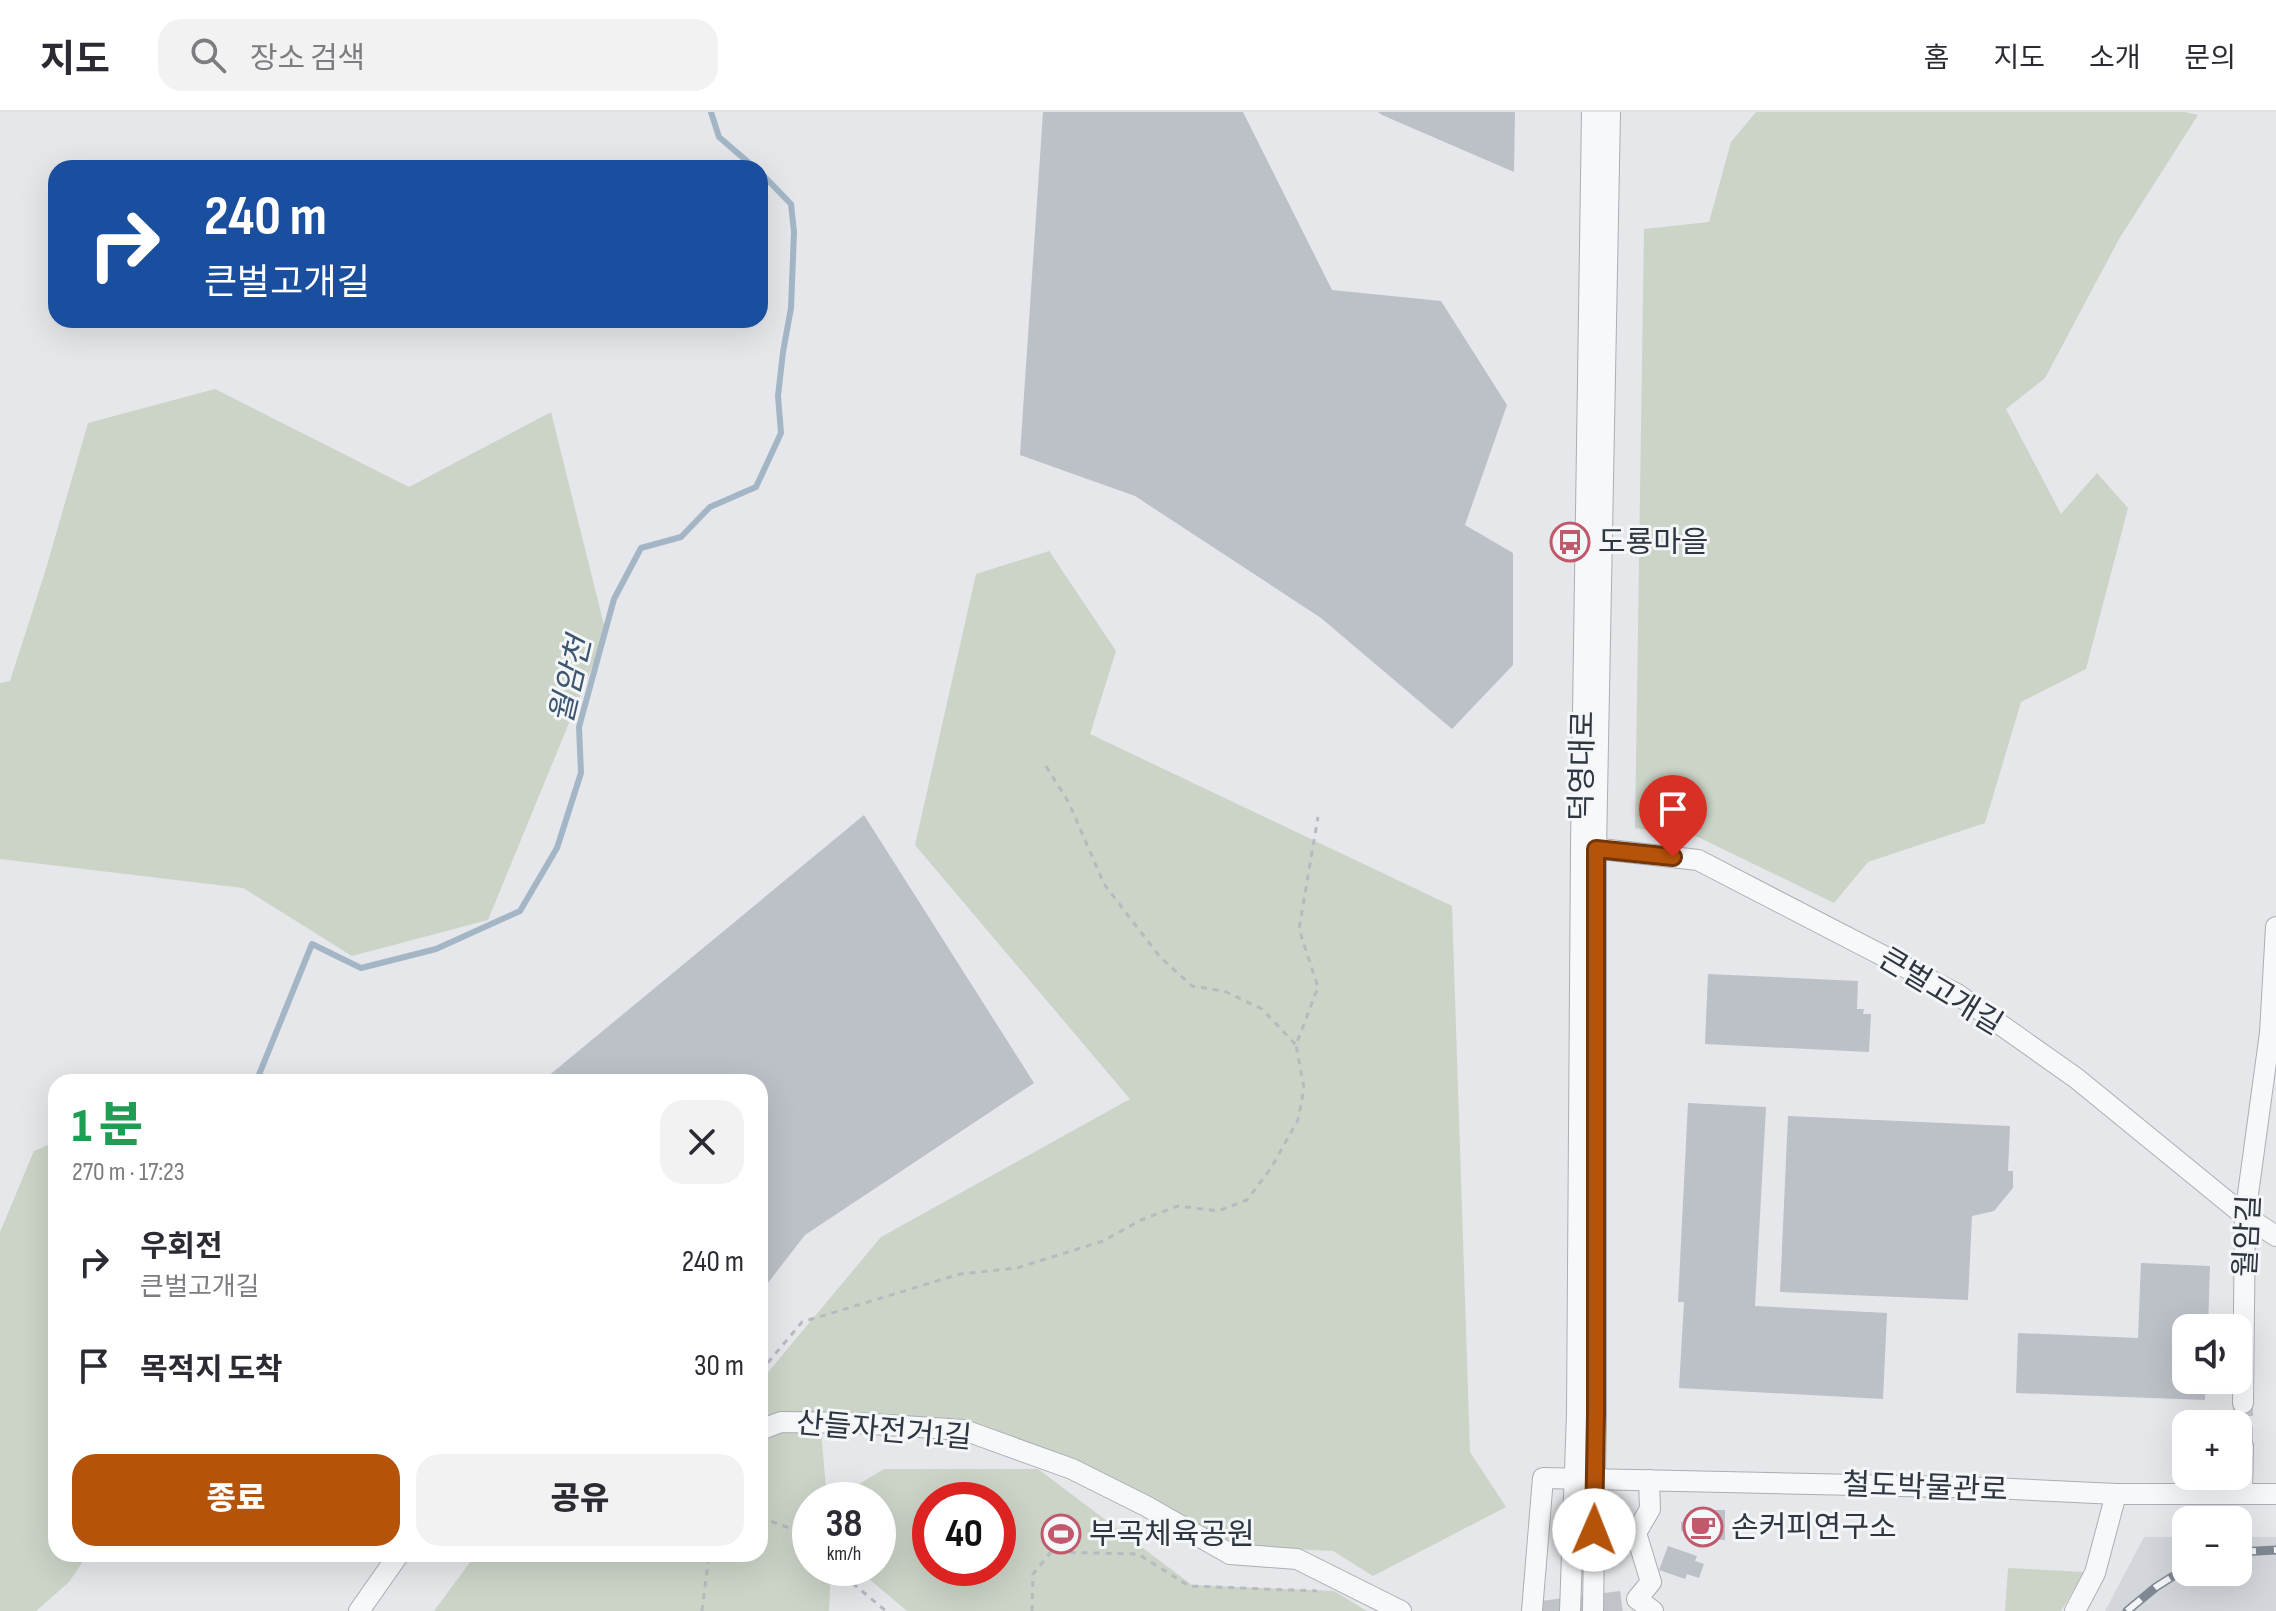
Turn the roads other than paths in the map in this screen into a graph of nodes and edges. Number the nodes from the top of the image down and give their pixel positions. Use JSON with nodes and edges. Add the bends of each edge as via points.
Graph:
{"nodes":[{"id":1,"x":1592,"y":112,"type":"edge"},
{"id":2,"x":1610,"y":112,"type":"edge"},
{"id":3,"x":1588,"y":848,"type":"junction"},
{"id":4,"x":2276,"y":927,"type":"edge"},
{"id":5,"x":2245,"y":1216,"type":"junction"},
{"id":6,"x":2276,"y":1236,"type":"edge"},
{"id":7,"x":2243,"y":1403,"type":"tunnel mouth"},
{"id":8,"x":768,"y":1427,"type":"edge"},
{"id":9,"x":1574,"y":1479,"type":"junction"},
{"id":10,"x":1595,"y":1479,"type":"junction"},
{"id":11,"x":1649,"y":1480,"type":"junction"},
{"id":12,"x":2242,"y":1490,"type":"edge"},
{"id":13,"x":2242,"y":1493,"type":"junction"},
{"id":14,"x":2116,"y":1494,"type":"junction"},
{"id":15,"x":2276,"y":1494,"type":"edge"},
{"id":16,"x":393,"y":1562,"type":"edge"},
{"id":17,"x":1645,"y":1605,"type":"edge"},
{"id":18,"x":359,"y":1611,"type":"edge"},
{"id":19,"x":1401,"y":1611,"type":"edge"},
{"id":20,"x":1532,"y":1611,"type":"edge"},
{"id":21,"x":1570,"y":1611,"type":"edge"},
{"id":22,"x":1593,"y":1611,"type":"edge"},
{"id":23,"x":2075,"y":1611,"type":"edge"}],
"edges":[{"from":1,"to":3,"type":"street","name":"덕영대로"},
{"from":2,"to":3,"type":"street","name":"덕영대로"},
{"from":3,"to":5,"type":"street","name":"큰벌고개길","via":[[1698,860],[1957,994],[2076,1078]]},
{"from":3,"to":9,"type":"street","name":"덕영대로"},
{"from":3,"to":10,"type":"street","name":"덕영대로"},
{"from":4,"to":5,"type":"street","name":"월암길","via":[[2270,1033]]},
{"from":5,"to":6,"type":"street","name":"큰벌고개길"},
{"from":5,"to":7,"type":"street","name":"월암길"},
{"from":8,"to":19,"type":"street","name":"산들자전거1길","via":[[781,1422],[857,1423],[964,1430],[1072,1469],[1230,1554],[1297,1559]]},
{"from":9,"to":10,"type":"street","name":"철도박물관로"},
{"from":9,"to":20,"type":"street","name":"철도박물관로","via":[[1543,1478]]},
{"from":9,"to":21,"type":"street","name":"덕영대로"},
{"from":10,"to":11,"type":"street","name":"철도박물관로"},
{"from":10,"to":22,"type":"street","name":"덕영대로"},
{"from":11,"to":14,"type":"street","name":"철도박물관로"},
{"from":11,"to":17,"type":"street","via":[[1650,1509],[1636,1533],[1651,1582]]},
{"from":12,"to":13,"type":"street"},
{"from":13,"to":14,"type":"street","name":"철도박물관로"},
{"from":13,"to":15,"type":"street","name":"철도박물관로"},
{"from":14,"to":23,"type":"street","via":[[2095,1573]]},
{"from":16,"to":18,"type":"street"}]}
